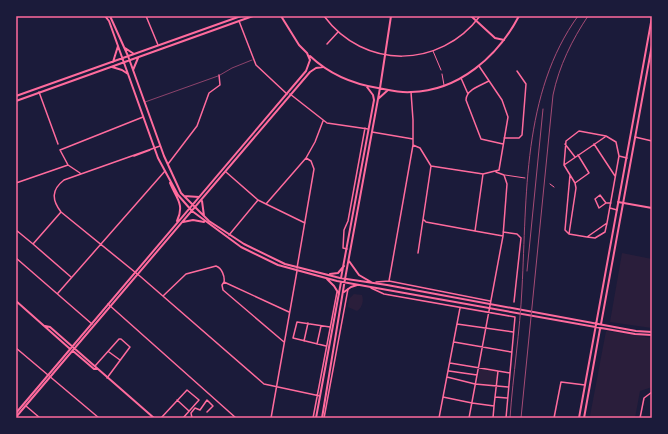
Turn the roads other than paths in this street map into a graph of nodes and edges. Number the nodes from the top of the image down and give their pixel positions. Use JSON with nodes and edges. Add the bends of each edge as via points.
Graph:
{"nodes":[{"id":1,"x":105,"y":16,"type":"edge"},
{"id":2,"x":110,"y":16,"type":"edge"},
{"id":3,"x":146,"y":16,"type":"edge"},
{"id":4,"x":241,"y":16,"type":"edge"},
{"id":5,"x":253,"y":16,"type":"edge"},
{"id":6,"x":281,"y":16,"type":"edge"},
{"id":7,"x":324,"y":16,"type":"edge"},
{"id":8,"x":391,"y":16,"type":"edge"},
{"id":9,"x":471,"y":16,"type":"edge"},
{"id":10,"x":480,"y":16,"type":"edge"},
{"id":11,"x":519,"y":16,"type":"edge"},
{"id":12,"x":237,"y":17,"type":"edge"},
{"id":13,"x":651,"y":17,"type":"edge"},
{"id":14,"x":239,"y":21,"type":"junction"},
{"id":15,"x":476,"y":21,"type":"junction"},
{"id":16,"x":338,"y":32,"type":"junction"},
{"id":17,"x":505,"y":40,"type":"junction"},
{"id":18,"x":327,"y":44,"type":"dead end"},
{"id":19,"x":652,"y":45,"type":"edge"},
{"id":20,"x":118,"y":46,"type":"junction"},
{"id":21,"x":158,"y":46,"type":"junction"},
{"id":22,"x":125,"y":48,"type":"junction"},
{"id":23,"x":433,"y":51,"type":"junction"},
{"id":24,"x":307,"y":53,"type":"junction"},
{"id":25,"x":134,"y":54,"type":"junction"},
{"id":26,"x":384,"y":55,"type":"junction"},
{"id":27,"x":128,"y":56,"type":"junction"},
{"id":28,"x":139,"y":57,"type":"junction"},
{"id":29,"x":122,"y":58,"type":"junction"},
{"id":30,"x":129,"y":60,"type":"junction"},
{"id":31,"x":254,"y":60,"type":"junction"},
{"id":32,"x":113,"y":62,"type":"junction"},
{"id":33,"x":124,"y":62,"type":"junction"},
{"id":34,"x":111,"y":66,"type":"junction"},
{"id":35,"x":479,"y":66,"type":"junction"},
{"id":36,"x":323,"y":67,"type":"junction"},
{"id":37,"x":133,"y":70,"type":"junction"},
{"id":38,"x":441,"y":70,"type":"dead end"},
{"id":39,"x":516,"y":71,"type":"dead end"},
{"id":40,"x":442,"y":74,"type":"dead end"},
{"id":41,"x":129,"y":75,"type":"junction"},
{"id":42,"x":219,"y":75,"type":"junction"},
{"id":43,"x":460,"y":78,"type":"junction"},
{"id":44,"x":489,"y":81,"type":"junction"},
{"id":45,"x":444,"y":85,"type":"junction"},
{"id":46,"x":367,"y":86,"type":"junction"},
{"id":47,"x":380,"y":88,"type":"junction"},
{"id":48,"x":388,"y":90,"type":"junction"},
{"id":49,"x":39,"y":92,"type":"junction"},
{"id":50,"x":411,"y":92,"type":"junction"},
{"id":51,"x":287,"y":94,"type":"junction"},
{"id":52,"x":290,"y":94,"type":"junction"},
{"id":53,"x":468,"y":94,"type":"junction"},
{"id":54,"x":16,"y":96,"type":"edge"},
{"id":55,"x":378,"y":99,"type":"junction"},
{"id":56,"x":16,"y":101,"type":"edge"},
{"id":57,"x":145,"y":102,"type":"junction"},
{"id":58,"x":143,"y":116,"type":"junction"},
{"id":59,"x":323,"y":121,"type":"junction"},
{"id":60,"x":365,"y":128,"type":"junction"},
{"id":61,"x":369,"y":129,"type":"junction"},
{"id":62,"x":372,"y":132,"type":"junction"},
{"id":63,"x":606,"y":136,"type":"junction"},
{"id":64,"x":635,"y":137,"type":"junction"},
{"id":65,"x":504,"y":138,"type":"junction"},
{"id":66,"x":413,"y":139,"type":"junction"},
{"id":67,"x":652,"y":141,"type":"edge"},
{"id":68,"x":58,"y":144,"type":"dead end"},
{"id":69,"x":412,"y":144,"type":"junction"},
{"id":70,"x":503,"y":144,"type":"junction"},
{"id":71,"x":565,"y":144,"type":"junction"},
{"id":72,"x":594,"y":144,"type":"junction"},
{"id":73,"x":160,"y":146,"type":"junction"},
{"id":74,"x":155,"y":149,"type":"junction"},
{"id":75,"x":578,"y":155,"type":"junction"},
{"id":76,"x":619,"y":156,"type":"junction"},
{"id":77,"x":575,"y":157,"type":"junction"},
{"id":78,"x":306,"y":158,"type":"junction"},
{"id":79,"x":626,"y":158,"type":"junction"},
{"id":80,"x":168,"y":164,"type":"junction"},
{"id":81,"x":68,"y":165,"type":"junction"},
{"id":82,"x":564,"y":165,"type":"junction"},
{"id":83,"x":358,"y":166,"type":"junction"},
{"id":84,"x":362,"y":166,"type":"junction"},
{"id":85,"x":431,"y":166,"type":"junction"},
{"id":86,"x":165,"y":171,"type":"junction"},
{"id":87,"x":226,"y":172,"type":"junction"},
{"id":88,"x":496,"y":172,"type":"junction"},
{"id":89,"x":82,"y":173,"type":"junction"},
{"id":90,"x":483,"y":174,"type":"junction"},
{"id":91,"x":504,"y":175,"type":"junction"},
{"id":92,"x":570,"y":175,"type":"junction"},
{"id":93,"x":167,"y":176,"type":"junction"},
{"id":94,"x":615,"y":176,"type":"junction"},
{"id":95,"x":525,"y":178,"type":"dead end"},
{"id":96,"x":16,"y":183,"type":"edge"},
{"id":97,"x":575,"y":183,"type":"junction"},
{"id":98,"x":550,"y":184,"type":"dead end"},
{"id":99,"x":554,"y":188,"type":"dead end"},
{"id":100,"x":183,"y":196,"type":"junction"},
{"id":101,"x":200,"y":197,"type":"junction"},
{"id":102,"x":202,"y":200,"type":"junction"},
{"id":103,"x":258,"y":200,"type":"junction"},
{"id":104,"x":618,"y":202,"type":"junction"},
{"id":105,"x":623,"y":202,"type":"junction"},
{"id":106,"x":606,"y":203,"type":"junction"},
{"id":107,"x":610,"y":203,"type":"junction"},
{"id":108,"x":266,"y":204,"type":"junction"},
{"id":109,"x":193,"y":205,"type":"junction"},
{"id":110,"x":195,"y":208,"type":"junction"},
{"id":111,"x":610,"y":208,"type":"junction"},
{"id":112,"x":652,"y":208,"type":"edge"},
{"id":113,"x":191,"y":210,"type":"junction"},
{"id":114,"x":617,"y":210,"type":"junction"},
{"id":115,"x":62,"y":212,"type":"junction"},
{"id":116,"x":205,"y":217,"type":"junction"},
{"id":117,"x":424,"y":220,"type":"junction"},
{"id":118,"x":206,"y":222,"type":"junction"},
{"id":119,"x":176,"y":223,"type":"junction"},
{"id":120,"x":182,"y":223,"type":"junction"},
{"id":121,"x":305,"y":223,"type":"junction"},
{"id":122,"x":607,"y":223,"type":"junction"},
{"id":123,"x":16,"y":230,"type":"edge"},
{"id":124,"x":475,"y":231,"type":"junction"},
{"id":125,"x":503,"y":232,"type":"junction"},
{"id":126,"x":569,"y":234,"type":"junction"},
{"id":127,"x":229,"y":235,"type":"junction"},
{"id":128,"x":503,"y":236,"type":"junction"},
{"id":129,"x":587,"y":237,"type":"junction"},
{"id":130,"x":33,"y":244,"type":"junction"},
{"id":131,"x":100,"y":244,"type":"junction"},
{"id":132,"x":347,"y":249,"type":"junction"},
{"id":133,"x":418,"y":253,"type":"dead end"},
{"id":134,"x":16,"y":258,"type":"edge"},
{"id":135,"x":349,"y":261,"type":"junction"},
{"id":136,"x":344,"y":265,"type":"junction"},
{"id":137,"x":297,"y":268,"type":"junction"},
{"id":138,"x":135,"y":272,"type":"junction"},
{"id":139,"x":297,"y":272,"type":"junction"},
{"id":140,"x":138,"y":275,"type":"junction"},
{"id":141,"x":327,"y":275,"type":"junction"},
{"id":142,"x":71,"y":277,"type":"junction"},
{"id":143,"x":326,"y":278,"type":"junction"},
{"id":144,"x":341,"y":278,"type":"junction"},
{"id":145,"x":345,"y":279,"type":"junction"},
{"id":146,"x":389,"y":281,"type":"junction"},
{"id":147,"x":224,"y":282,"type":"junction"},
{"id":148,"x":343,"y":282,"type":"junction"},
{"id":149,"x":372,"y":283,"type":"junction"},
{"id":150,"x":358,"y":285,"type":"junction"},
{"id":151,"x":348,"y":288,"type":"junction"},
{"id":152,"x":371,"y":288,"type":"junction"},
{"id":153,"x":337,"y":290,"type":"junction"},
{"id":154,"x":58,"y":293,"type":"junction"},
{"id":155,"x":341,"y":294,"type":"junction"},
{"id":156,"x":163,"y":296,"type":"junction"},
{"id":157,"x":16,"y":300,"type":"edge"},
{"id":158,"x":490,"y":301,"type":"junction"},
{"id":159,"x":514,"y":302,"type":"dead end"},
{"id":160,"x":108,"y":304,"type":"junction"},
{"id":161,"x":110,"y":306,"type":"junction"},
{"id":162,"x":460,"y":308,"type":"junction"},
{"id":163,"x":289,"y":312,"type":"junction"},
{"id":164,"x":488,"y":312,"type":"junction"},
{"id":165,"x":91,"y":323,"type":"junction"},
{"id":166,"x":308,"y":323,"type":"junction"},
{"id":167,"x":457,"y":324,"type":"junction"},
{"id":168,"x":45,"y":326,"type":"junction"},
{"id":169,"x":94,"y":326,"type":"junction"},
{"id":170,"x":321,"y":326,"type":"junction"},
{"id":171,"x":330,"y":327,"type":"junction"},
{"id":172,"x":485,"y":328,"type":"junction"},
{"id":173,"x":513,"y":332,"type":"junction"},
{"id":174,"x":652,"y":332,"type":"edge"},
{"id":175,"x":652,"y":335,"type":"edge"},
{"id":176,"x":284,"y":342,"type":"junction"},
{"id":177,"x":304,"y":342,"type":"junction"},
{"id":178,"x":454,"y":342,"type":"junction"},
{"id":179,"x":317,"y":344,"type":"junction"},
{"id":180,"x":72,"y":345,"type":"junction"},
{"id":181,"x":327,"y":346,"type":"junction"},
{"id":182,"x":481,"y":347,"type":"junction"},
{"id":183,"x":16,"y":348,"type":"edge"},
{"id":184,"x":70,"y":348,"type":"junction"},
{"id":185,"x":75,"y":348,"type":"junction"},
{"id":186,"x":73,"y":351,"type":"junction"},
{"id":187,"x":109,"y":352,"type":"junction"},
{"id":188,"x":511,"y":352,"type":"junction"},
{"id":189,"x":121,"y":361,"type":"junction"},
{"id":190,"x":450,"y":363,"type":"junction"},
{"id":191,"x":96,"y":366,"type":"junction"},
{"id":192,"x":478,"y":368,"type":"junction"},
{"id":193,"x":97,"y":369,"type":"junction"},
{"id":194,"x":448,"y":370,"type":"junction"},
{"id":195,"x":498,"y":371,"type":"junction"},
{"id":196,"x":510,"y":373,"type":"junction"},
{"id":197,"x":477,"y":375,"type":"junction"},
{"id":198,"x":49,"y":377,"type":"junction"},
{"id":199,"x":447,"y":377,"type":"junction"},
{"id":200,"x":107,"y":378,"type":"junction"},
{"id":201,"x":476,"y":384,"type":"junction"},
{"id":202,"x":585,"y":385,"type":"junction"},
{"id":203,"x":496,"y":386,"type":"junction"},
{"id":204,"x":509,"y":387,"type":"junction"},
{"id":205,"x":275,"y":388,"type":"junction"},
{"id":206,"x":652,"y":392,"type":"edge"},
{"id":207,"x":319,"y":396,"type":"junction"},
{"id":208,"x":327,"y":396,"type":"junction"},
{"id":209,"x":443,"y":397,"type":"junction"},
{"id":210,"x":496,"y":398,"type":"junction"},
{"id":211,"x":508,"y":398,"type":"junction"},
{"id":212,"x":177,"y":400,"type":"junction"},
{"id":213,"x":472,"y":404,"type":"junction"},
{"id":214,"x":26,"y":406,"type":"junction"},
{"id":215,"x":494,"y":406,"type":"junction"},
{"id":216,"x":189,"y":411,"type":"junction"},
{"id":217,"x":16,"y":412,"type":"edge"},
{"id":218,"x":207,"y":412,"type":"dead end"},
{"id":219,"x":16,"y":417,"type":"edge"},
{"id":220,"x":40,"y":418,"type":"edge"},
{"id":221,"x":99,"y":418,"type":"edge"},
{"id":222,"x":154,"y":418,"type":"edge"},
{"id":223,"x":160,"y":418,"type":"edge"},
{"id":224,"x":183,"y":418,"type":"edge"},
{"id":225,"x":192,"y":418,"type":"edge"},
{"id":226,"x":236,"y":418,"type":"edge"},
{"id":227,"x":271,"y":418,"type":"edge"},
{"id":228,"x":314,"y":418,"type":"edge"},
{"id":229,"x":323,"y":418,"type":"edge"},
{"id":230,"x":439,"y":418,"type":"edge"},
{"id":231,"x":469,"y":418,"type":"edge"},
{"id":232,"x":493,"y":418,"type":"edge"},
{"id":233,"x":506,"y":418,"type":"edge"},
{"id":234,"x":554,"y":418,"type":"edge"},
{"id":235,"x":579,"y":418,"type":"edge"},
{"id":236,"x":584,"y":418,"type":"edge"},
{"id":237,"x":640,"y":418,"type":"edge"}],
"edges":[{"from":1,"to":20,"type":"main road"},
{"from":2,"to":22,"type":"main road"},
{"from":3,"to":21,"type":"street"},
{"from":4,"to":12,"type":"main road"},
{"from":5,"to":14,"type":"main road"},
{"from":6,"to":24,"type":"main road"},
{"from":7,"to":16,"type":"street"},
{"from":8,"to":26,"type":"main road"},
{"from":9,"to":15,"type":"main road"},
{"from":10,"to":15,"type":"street"},
{"from":11,"to":17,"type":"main road"},
{"from":12,"to":21,"type":"main road"},
{"from":13,"to":79,"type":"main road"},
{"from":14,"to":28,"type":"main road"},
{"from":14,"to":31,"type":"street"},
{"from":15,"to":17,"type":"main road","via":[[496,39]]},
{"from":15,"to":23,"type":"street","via":[[458,38]]},
{"from":16,"to":18,"type":"street"},
{"from":16,"to":26,"type":"street","via":[[360,47]]},
{"from":17,"to":35,"type":"main road"},
{"from":19,"to":64,"type":"main road"},
{"from":20,"to":29,"type":"main road"},
{"from":20,"to":32,"type":"main road"},
{"from":21,"to":25,"type":"main road"},
{"from":22,"to":25,"type":"main road"},
{"from":22,"to":27,"type":"main road"},
{"from":23,"to":26,"type":"street","via":[[410,56]]},
{"from":23,"to":38,"type":"street"},
{"from":24,"to":36,"type":"main road"},
{"from":24,"to":51,"type":"main road","via":[[310,60],[308,68]]},
{"from":25,"to":27,"type":"main road"},
{"from":26,"to":47,"type":"main road"},
{"from":27,"to":29,"type":"main road"},
{"from":27,"to":30,"type":"main road"},
{"from":28,"to":30,"type":"main road"},
{"from":28,"to":37,"type":"main road"},
{"from":29,"to":32,"type":"main road"},
{"from":29,"to":33,"type":"main road"},
{"from":30,"to":33,"type":"main road"},
{"from":30,"to":37,"type":"main road"},
{"from":31,"to":42,"type":"lane"},
{"from":31,"to":51,"type":"street"},
{"from":32,"to":54,"type":"main road"},
{"from":33,"to":34,"type":"main road"},
{"from":33,"to":41,"type":"main road"},
{"from":34,"to":41,"type":"main road"},
{"from":34,"to":49,"type":"main road"},
{"from":35,"to":43,"type":"main road"},
{"from":35,"to":44,"type":"street"},
{"from":36,"to":46,"type":"main road"},
{"from":36,"to":52,"type":"main road","via":[[311,70]]},
{"from":37,"to":57,"type":"main road"},
{"from":39,"to":65,"type":"street","via":[[526,84],[522,135],[519,138]]},
{"from":40,"to":45,"type":"street"},
{"from":41,"to":58,"type":"main road"},
{"from":42,"to":57,"type":"lane"},
{"from":42,"to":80,"type":"street","via":[[220,85],[209,93],[197,126]]},
{"from":43,"to":45,"type":"main road"},
{"from":43,"to":53,"type":"street"},
{"from":44,"to":53,"type":"street"},
{"from":44,"to":65,"type":"street","via":[[506,109],[508,124]]},
{"from":45,"to":50,"type":"main road"},
{"from":46,"to":47,"type":"main road"},
{"from":46,"to":61,"type":"main road","via":[[374,98]]},
{"from":47,"to":48,"type":"main road"},
{"from":47,"to":55,"type":"main road"},
{"from":48,"to":50,"type":"main road"},
{"from":48,"to":55,"type":"main road"},
{"from":49,"to":56,"type":"main road"},
{"from":49,"to":68,"type":"street"},
{"from":50,"to":66,"type":"street"},
{"from":51,"to":101,"type":"main road"},
{"from":52,"to":59,"type":"street"},
{"from":52,"to":87,"type":"main road"},
{"from":53,"to":70,"type":"street","via":[[466,100],[481,139]]},
{"from":55,"to":62,"type":"main road"},
{"from":57,"to":73,"type":"main road"},
{"from":58,"to":74,"type":"main road"},
{"from":58,"to":81,"type":"street","via":[[60,150]]},
{"from":59,"to":60,"type":"street"},
{"from":59,"to":78,"type":"street"},
{"from":60,"to":61,"type":"street"},
{"from":60,"to":83,"type":"street"},
{"from":61,"to":84,"type":"main road"},
{"from":62,"to":66,"type":"street"},
{"from":62,"to":135,"type":"main road"},
{"from":63,"to":71,"type":"street","via":[[580,131],[568,138]]},
{"from":63,"to":72,"type":"street"},
{"from":63,"to":76,"type":"street","via":[[616,142]]},
{"from":64,"to":67,"type":"street"},
{"from":64,"to":105,"type":"main road"},
{"from":65,"to":70,"type":"street"},
{"from":66,"to":69,"type":"street"},
{"from":69,"to":85,"type":"street","via":[[420,148]]},
{"from":69,"to":146,"type":"street"},
{"from":70,"to":88,"type":"street","via":[[500,168]]},
{"from":71,"to":77,"type":"street"},
{"from":71,"to":82,"type":"street"},
{"from":72,"to":75,"type":"street"},
{"from":72,"to":94,"type":"street"},
{"from":73,"to":74,"type":"street"},
{"from":73,"to":80,"type":"main road"},
{"from":74,"to":86,"type":"main road"},
{"from":74,"to":89,"type":"street"},
{"from":75,"to":77,"type":"street"},
{"from":75,"to":97,"type":"street","via":[[589,173]]},
{"from":76,"to":79,"type":"street"},
{"from":76,"to":94,"type":"street"},
{"from":77,"to":82,"type":"street"},
{"from":78,"to":108,"type":"street"},
{"from":78,"to":121,"type":"street","via":[[311,161],[314,169]]},
{"from":79,"to":104,"type":"main road"},
{"from":80,"to":100,"type":"main road"},
{"from":81,"to":89,"type":"street"},
{"from":81,"to":96,"type":"street"},
{"from":82,"to":92,"type":"street"},
{"from":83,"to":84,"type":"street"},
{"from":83,"to":132,"type":"street","via":[[344,230],[343,248]]},
{"from":84,"to":132,"type":"main road"},
{"from":85,"to":90,"type":"street"},
{"from":85,"to":117,"type":"street"},
{"from":86,"to":93,"type":"main road"},
{"from":86,"to":131,"type":"street"},
{"from":87,"to":102,"type":"main road"},
{"from":87,"to":103,"type":"street"},
{"from":88,"to":90,"type":"street"},
{"from":88,"to":91,"type":"street"},
{"from":89,"to":115,"type":"street","via":[[64,180],[54,191],[54,198]]},
{"from":90,"to":124,"type":"street"},
{"from":91,"to":95,"type":"street"},
{"from":91,"to":125,"type":"street","via":[[507,184]]},
{"from":92,"to":97,"type":"street"},
{"from":92,"to":126,"type":"street","via":[[564,228]]},
{"from":93,"to":113,"type":"main road"},
{"from":93,"to":119,"type":"main road","via":[[181,205]]},
{"from":94,"to":107,"type":"street"},
{"from":97,"to":126,"type":"street"},
{"from":98,"to":99,"type":"street"},
{"from":100,"to":101,"type":"main road"},
{"from":100,"to":109,"type":"main road"},
{"from":101,"to":109,"type":"main road"},
{"from":102,"to":110,"type":"main road"},
{"from":102,"to":116,"type":"main road"},
{"from":103,"to":108,"type":"street"},
{"from":103,"to":127,"type":"street"},
{"from":104,"to":105,"type":"main road"},
{"from":104,"to":114,"type":"main road"},
{"from":105,"to":112,"type":"main road"},
{"from":105,"to":236,"type":"main road"},
{"from":106,"to":106,"type":"street","via":[[601,195],[595,199],[600,208]]},
{"from":106,"to":107,"type":"street"},
{"from":107,"to":111,"type":"street"},
{"from":108,"to":121,"type":"street"},
{"from":109,"to":110,"type":"main road"},
{"from":109,"to":113,"type":"main road"},
{"from":110,"to":113,"type":"main road"},
{"from":110,"to":116,"type":"main road"},
{"from":111,"to":114,"type":"street"},
{"from":111,"to":122,"type":"street"},
{"from":113,"to":118,"type":"main road"},
{"from":113,"to":119,"type":"main road"},
{"from":113,"to":120,"type":"main road"},
{"from":114,"to":202,"type":"main road"},
{"from":115,"to":130,"type":"street"},
{"from":115,"to":131,"type":"street"},
{"from":116,"to":127,"type":"main road"},
{"from":117,"to":124,"type":"street"},
{"from":117,"to":133,"type":"street"},
{"from":118,"to":120,"type":"main road","via":[[190,220]]},
{"from":118,"to":139,"type":"main road","via":[[259,257]]},
{"from":119,"to":138,"type":"main road"},
{"from":120,"to":140,"type":"main road"},
{"from":121,"to":137,"type":"street"},
{"from":122,"to":129,"type":"street"},
{"from":122,"to":129,"type":"street","via":[[605,232],[595,238]]},
{"from":123,"to":130,"type":"street"},
{"from":124,"to":128,"type":"street"},
{"from":125,"to":128,"type":"street"},
{"from":125,"to":159,"type":"street","via":[[517,234],[521,238]]},
{"from":126,"to":129,"type":"street"},
{"from":127,"to":137,"type":"main road","via":[[262,254]]},
{"from":128,"to":158,"type":"street"},
{"from":130,"to":142,"type":"street"},
{"from":131,"to":138,"type":"street"},
{"from":131,"to":142,"type":"street"},
{"from":132,"to":136,"type":"main road"},
{"from":134,"to":154,"type":"street"},
{"from":135,"to":145,"type":"main road"},
{"from":135,"to":149,"type":"main road","via":[[359,276]]},
{"from":136,"to":141,"type":"main road","via":[[338,273]]},
{"from":136,"to":144,"type":"main road"},
{"from":137,"to":141,"type":"main road"},
{"from":138,"to":140,"type":"street"},
{"from":138,"to":160,"type":"main road"},
{"from":139,"to":143,"type":"main road"},
{"from":139,"to":163,"type":"street"},
{"from":140,"to":156,"type":"street"},
{"from":140,"to":161,"type":"main road"},
{"from":141,"to":144,"type":"main road"},
{"from":142,"to":154,"type":"street"},
{"from":143,"to":148,"type":"main road"},
{"from":143,"to":153,"type":"main road"},
{"from":144,"to":145,"type":"main road"},
{"from":144,"to":148,"type":"main road"},
{"from":145,"to":148,"type":"main road"},
{"from":145,"to":149,"type":"main road"},
{"from":146,"to":149,"type":"street"},
{"from":146,"to":158,"type":"street"},
{"from":147,"to":156,"type":"street","via":[[220,268],[216,266],[186,274]]},
{"from":147,"to":163,"type":"street"},
{"from":147,"to":176,"type":"street","via":[[223,290]]},
{"from":148,"to":150,"type":"main road"},
{"from":148,"to":155,"type":"main road"},
{"from":149,"to":174,"type":"main road"},
{"from":150,"to":151,"type":"main road"},
{"from":150,"to":152,"type":"main road"},
{"from":151,"to":155,"type":"main road"},
{"from":151,"to":208,"type":"street"},
{"from":152,"to":162,"type":"street","via":[[384,294]]},
{"from":152,"to":175,"type":"main road"},
{"from":153,"to":155,"type":"main road"},
{"from":153,"to":171,"type":"street"},
{"from":154,"to":165,"type":"street"},
{"from":155,"to":207,"type":"main road"},
{"from":155,"to":208,"type":"main road"},
{"from":156,"to":205,"type":"street","via":[[260,381]]},
{"from":157,"to":168,"type":"main road"},
{"from":158,"to":164,"type":"street"},
{"from":160,"to":161,"type":"street"},
{"from":160,"to":165,"type":"main road"},
{"from":161,"to":169,"type":"main road"},
{"from":161,"to":226,"type":"street"},
{"from":162,"to":164,"type":"street"},
{"from":162,"to":167,"type":"street"},
{"from":163,"to":176,"type":"street"},
{"from":164,"to":172,"type":"street"},
{"from":164,"to":173,"type":"street","via":[[514,317]]},
{"from":165,"to":169,"type":"street"},
{"from":165,"to":180,"type":"main road"},
{"from":166,"to":170,"type":"street"},
{"from":166,"to":177,"type":"street"},
{"from":166,"to":177,"type":"street","via":[[297,322],[295,327],[293,339]]},
{"from":167,"to":172,"type":"street"},
{"from":167,"to":178,"type":"street"},
{"from":168,"to":180,"type":"main road","via":[[50,327]]},
{"from":168,"to":184,"type":"main road"},
{"from":169,"to":185,"type":"main road"},
{"from":170,"to":171,"type":"street"},
{"from":170,"to":179,"type":"street"},
{"from":171,"to":181,"type":"street"},
{"from":172,"to":173,"type":"street"},
{"from":172,"to":182,"type":"street"},
{"from":173,"to":188,"type":"street"},
{"from":176,"to":205,"type":"street"},
{"from":177,"to":179,"type":"street"},
{"from":178,"to":182,"type":"street"},
{"from":178,"to":190,"type":"street"},
{"from":179,"to":181,"type":"street"},
{"from":180,"to":184,"type":"main road"},
{"from":180,"to":185,"type":"main road"},
{"from":181,"to":207,"type":"street"},
{"from":182,"to":188,"type":"street"},
{"from":182,"to":192,"type":"street"},
{"from":183,"to":198,"type":"street"},
{"from":184,"to":186,"type":"main road"},
{"from":184,"to":198,"type":"main road"},
{"from":185,"to":186,"type":"main road"},
{"from":185,"to":191,"type":"main road"},
{"from":186,"to":193,"type":"main road"},
{"from":186,"to":198,"type":"main road"},
{"from":187,"to":189,"type":"street"},
{"from":187,"to":189,"type":"street","via":[[118,339],[121,339],[131,348]]},
{"from":187,"to":191,"type":"street"},
{"from":188,"to":196,"type":"street"},
{"from":189,"to":200,"type":"street"},
{"from":190,"to":192,"type":"street"},
{"from":190,"to":194,"type":"street"},
{"from":191,"to":193,"type":"main road"},
{"from":192,"to":195,"type":"street"},
{"from":192,"to":197,"type":"street"},
{"from":193,"to":200,"type":"main road"},
{"from":194,"to":197,"type":"street"},
{"from":194,"to":199,"type":"street"},
{"from":195,"to":196,"type":"street"},
{"from":195,"to":203,"type":"street"},
{"from":196,"to":204,"type":"street"},
{"from":197,"to":201,"type":"street"},
{"from":198,"to":214,"type":"main road"},
{"from":198,"to":217,"type":"main road"},
{"from":198,"to":221,"type":"street"},
{"from":199,"to":201,"type":"street"},
{"from":199,"to":209,"type":"street"},
{"from":200,"to":222,"type":"main road"},
{"from":201,"to":203,"type":"street"},
{"from":201,"to":213,"type":"street"},
{"from":202,"to":234,"type":"street","via":[[561,382]]},
{"from":202,"to":235,"type":"main road"},
{"from":203,"to":204,"type":"street"},
{"from":203,"to":210,"type":"street"},
{"from":204,"to":211,"type":"street"},
{"from":205,"to":207,"type":"street"},
{"from":205,"to":227,"type":"street"},
{"from":206,"to":237,"type":"street","via":[[644,398]]},
{"from":207,"to":228,"type":"main road"},
{"from":208,"to":229,"type":"main road"},
{"from":209,"to":213,"type":"street"},
{"from":209,"to":230,"type":"street"},
{"from":210,"to":211,"type":"street"},
{"from":210,"to":215,"type":"street"},
{"from":211,"to":233,"type":"street"},
{"from":212,"to":216,"type":"street"},
{"from":212,"to":216,"type":"street","via":[[187,390],[198,399]]},
{"from":212,"to":223,"type":"street"},
{"from":213,"to":215,"type":"street"},
{"from":213,"to":231,"type":"street"},
{"from":214,"to":219,"type":"main road"},
{"from":214,"to":220,"type":"street"},
{"from":215,"to":232,"type":"street"},
{"from":216,"to":224,"type":"street"},
{"from":218,"to":225,"type":"street","via":[[213,406],[207,400],[200,410],[196,408],[191,413]]}]}
